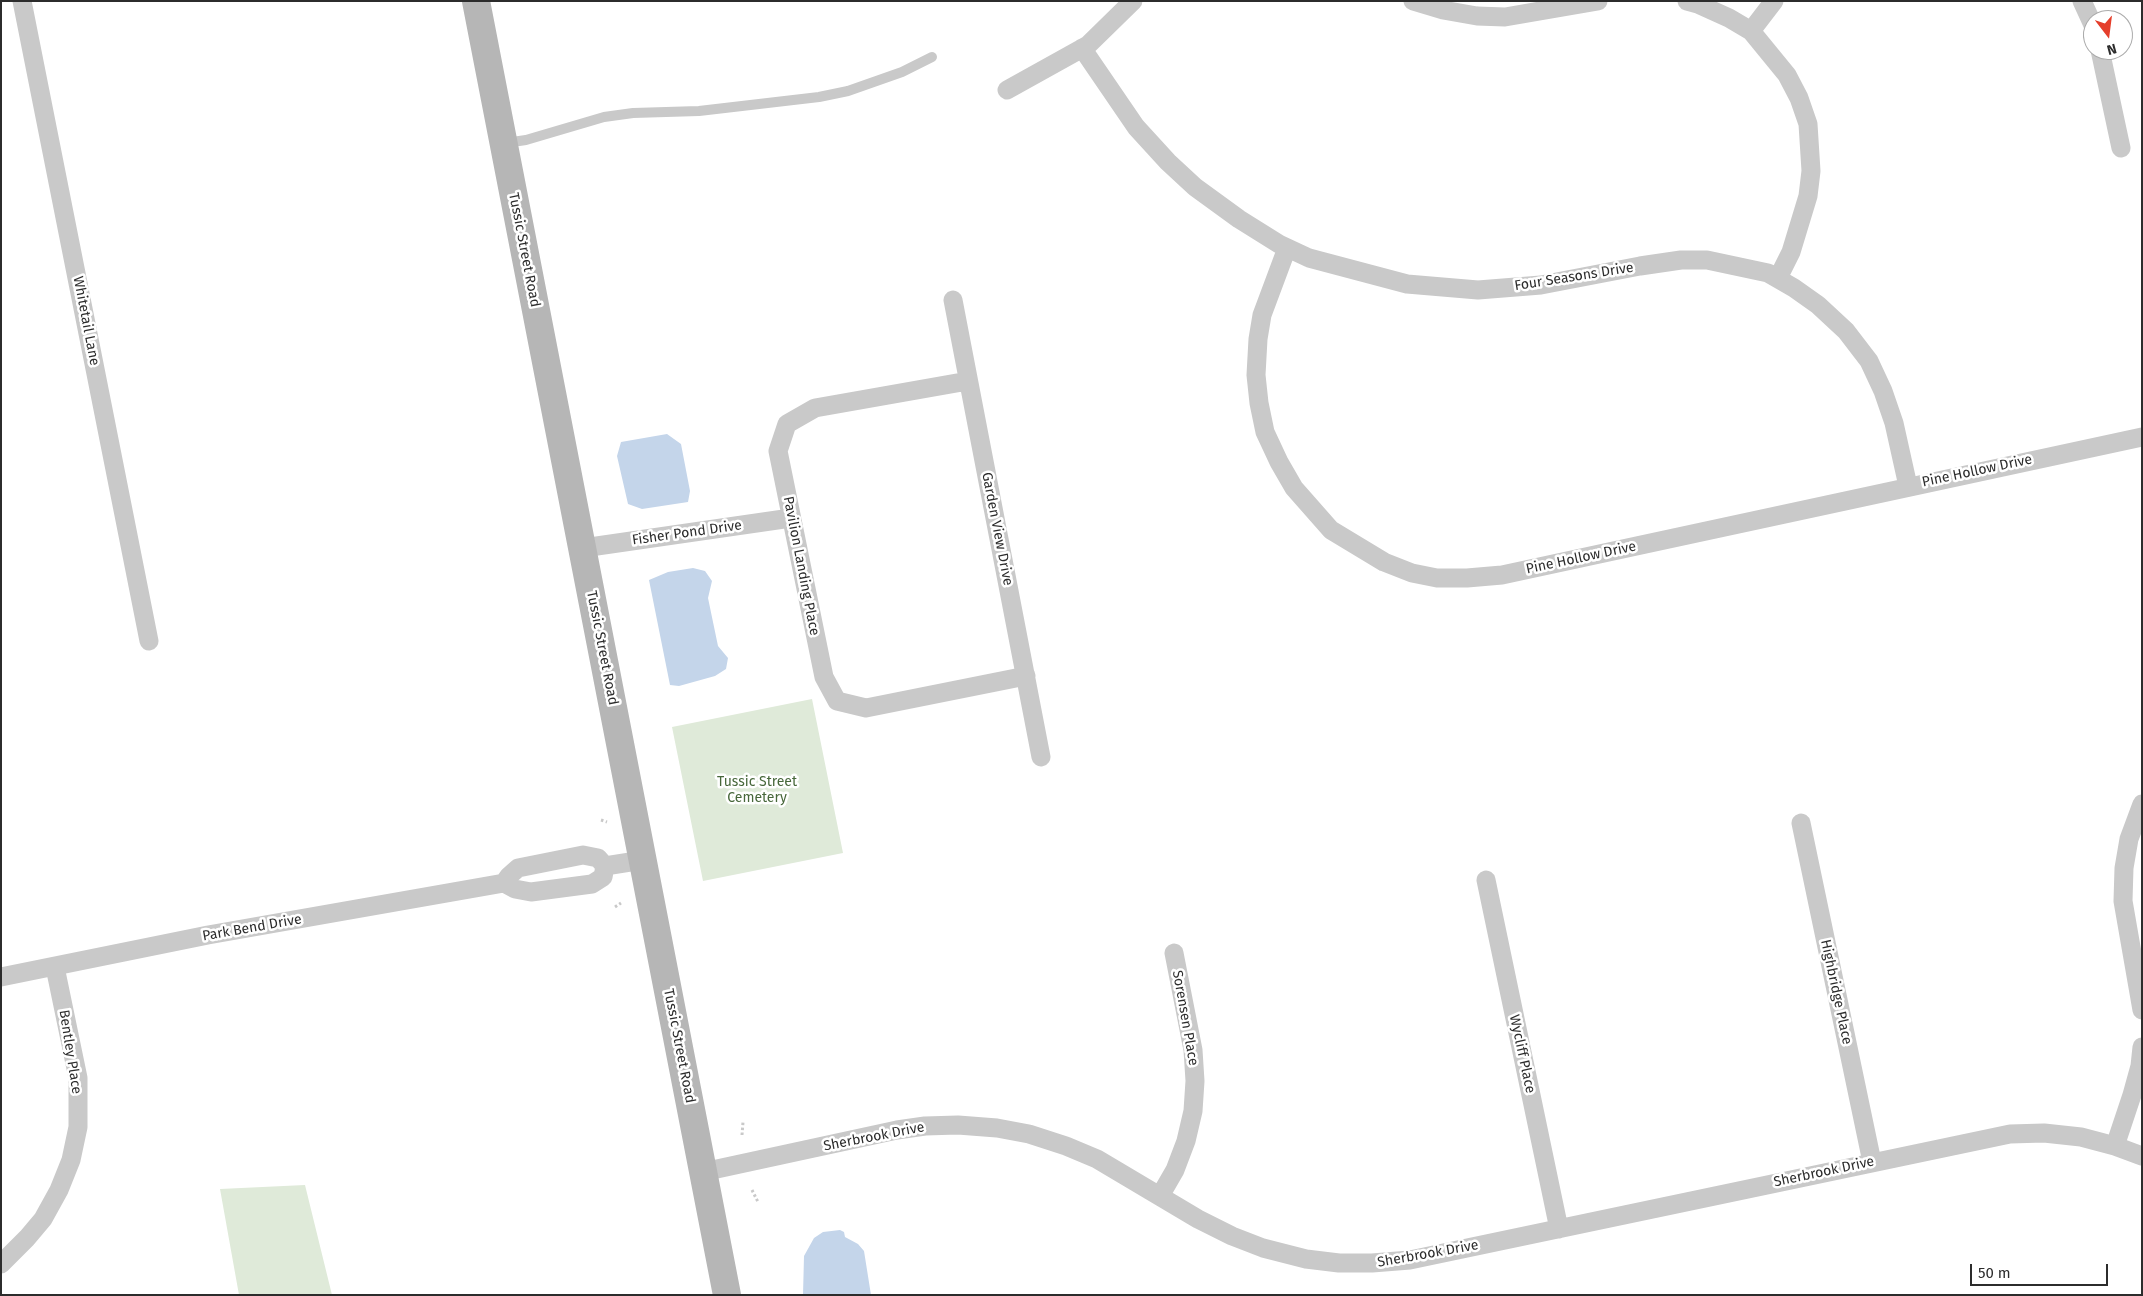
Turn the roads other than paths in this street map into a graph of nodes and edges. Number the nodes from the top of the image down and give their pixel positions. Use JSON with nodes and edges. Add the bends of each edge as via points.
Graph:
{"nodes":[{"id":1,"x":22,"y":1,"type":"edge"},
{"id":2,"x":476,"y":1,"type":"edge"},
{"id":3,"x":1133,"y":1,"type":"edge"},
{"id":4,"x":1413,"y":1,"type":"edge"},
{"id":5,"x":1598,"y":1,"type":"edge"},
{"id":6,"x":1687,"y":1,"type":"edge"},
{"id":7,"x":1774,"y":1,"type":"edge"},
{"id":8,"x":1751,"y":30,"type":"junction"},
{"id":9,"x":1082,"y":48,"type":"junction"},
{"id":10,"x":932,"y":57,"type":"dead end"},
{"id":11,"x":2102,"y":60,"type":"edge"},
{"id":12,"x":1007,"y":90,"type":"dead end"},
{"id":13,"x":503,"y":143,"type":"junction"},
{"id":14,"x":2121,"y":148,"type":"dead end"},
{"id":15,"x":1287,"y":248,"type":"junction"},
{"id":16,"x":1778,"y":278,"type":"junction"},
{"id":17,"x":953,"y":300,"type":"dead end"},
{"id":18,"x":968,"y":381,"type":"junction"},
{"id":19,"x":2142,"y":437,"type":"edge"},
{"id":20,"x":1908,"y":486,"type":"junction"},
{"id":21,"x":791,"y":518,"type":"junction"},
{"id":22,"x":583,"y":548,"type":"junction"},
{"id":23,"x":149,"y":640,"type":"dead end"},
{"id":24,"x":1026,"y":676,"type":"junction"},
{"id":25,"x":1041,"y":757,"type":"dead end"},
{"id":26,"x":2142,"y":804,"type":"edge"},
{"id":27,"x":1801,"y":823,"type":"dead end"},
{"id":28,"x":643,"y":860,"type":"junction"},
{"id":29,"x":605,"y":866,"type":"junction"},
{"id":30,"x":1486,"y":880,"type":"dead end"},
{"id":31,"x":504,"y":883,"type":"junction"},
{"id":32,"x":1174,"y":953,"type":"dead end"},
{"id":33,"x":55,"y":967,"type":"junction"},
{"id":34,"x":1,"y":977,"type":"edge"},
{"id":35,"x":2142,"y":1010,"type":"edge"},
{"id":36,"x":2142,"y":1047,"type":"edge"},
{"id":37,"x":2116,"y":1146,"type":"junction"},
{"id":38,"x":2142,"y":1156,"type":"edge"},
{"id":39,"x":1872,"y":1162,"type":"junction"},
{"id":40,"x":703,"y":1172,"type":"junction"},
{"id":41,"x":1160,"y":1196,"type":"junction"},
{"id":42,"x":1559,"y":1229,"type":"junction"},
{"id":43,"x":1,"y":1264,"type":"edge"},
{"id":44,"x":727,"y":1295,"type":"edge"}],
"edges":[{"from":1,"to":23,"type":"street","name":"Whitetail Lane"},
{"from":2,"to":13,"type":"main road","name":"Tussic Street Road"},
{"from":3,"to":9,"type":"street"},
{"from":4,"to":5,"type":"street","via":[[1443,10],[1506,18]]},
{"from":6,"to":8,"type":"street"},
{"from":7,"to":8,"type":"street"},
{"from":8,"to":16,"type":"street","via":[[1787,75],[1808,124],[1811,171],[1808,196],[1791,252]]},
{"from":9,"to":12,"type":"street"},
{"from":9,"to":15,"type":"street","name":"Four Seasons Drive","via":[[1136,127],[1168,162],[1195,187],[1239,219]]},
{"from":10,"to":13,"type":"lane","via":[[902,72],[819,97],[698,111],[604,117],[526,140]]},
{"from":11,"to":14,"type":"street"},
{"from":13,"to":22,"type":"main road","name":"Tussic Street Road"},
{"from":15,"to":16,"type":"street","name":"Four Seasons Drive","via":[[1309,258],[1407,284],[1478,290],[1541,285],[1681,260],[1736,265]]},
{"from":15,"to":20,"type":"street","name":"Pine Hollow Drive","via":[[1262,315],[1258,339],[1256,375],[1265,432],[1294,488],[1331,530],[1384,562],[1412,573],[1437,578],[1502,575]]},
{"from":16,"to":20,"type":"street","name":"Four Seasons Drive","via":[[1818,305],[1846,331],[1869,361],[1894,424]]},
{"from":17,"to":18,"type":"street","name":"Garden View Drive"},
{"from":18,"to":21,"type":"street","name":"Pavilion Landing Place","via":[[814,408],[787,424],[778,451]]},
{"from":18,"to":24,"type":"street","name":"Garden View Drive"},
{"from":19,"to":20,"type":"street","name":"Pine Hollow Drive"},
{"from":21,"to":22,"type":"street","name":"Fisher Pond Drive"},
{"from":21,"to":24,"type":"street","name":"Pavilion Landing Place","via":[[824,677],[836,700],[866,708]]},
{"from":22,"to":28,"type":"main road","name":"Tussic Street Road"},
{"from":24,"to":25,"type":"street","name":"Garden View Drive"},
{"from":26,"to":35,"type":"street","via":[[2129,839],[2123,901]]},
{"from":27,"to":39,"type":"street","name":"Highbridge Place"},
{"from":28,"to":29,"type":"street"},
{"from":28,"to":40,"type":"main road","name":"Tussic Street Road"},
{"from":29,"to":31,"type":"street","via":[[598,858],[583,855],[518,868]]},
{"from":29,"to":31,"type":"street","name":"Park Bend Drive","via":[[602,877],[592,884],[531,892]]},
{"from":30,"to":42,"type":"street","name":"Wycliff Place"},
{"from":31,"to":33,"type":"street","name":"Park Bend Drive","via":[[208,935]]},
{"from":32,"to":41,"type":"street","name":"Sorensen Place","via":[[1193,1050],[1195,1081],[1186,1141]]},
{"from":33,"to":34,"type":"street","name":"Park Bend Drive"},
{"from":33,"to":43,"type":"street","name":"Bentley Place","via":[[78,1078],[78,1127],[71,1160],[43,1219]]},
{"from":36,"to":37,"type":"street","via":[[2140,1066]]},
{"from":37,"to":38,"type":"street","name":"Sherbrook Drive"},
{"from":37,"to":39,"type":"street","name":"Sherbrook Drive","via":[[2081,1137],[2010,1134]]},
{"from":39,"to":42,"type":"street","name":"Sherbrook Drive"},
{"from":40,"to":41,"type":"street","name":"Sherbrook Drive","via":[[897,1130],[958,1125],[1013,1131],[1066,1146],[1097,1159]]},
{"from":40,"to":44,"type":"main road","name":"Tussic Street Road"},
{"from":41,"to":42,"type":"street","name":"Sherbrook Drive","via":[[1232,1236],[1263,1248],[1339,1263],[1410,1260]]}]}
